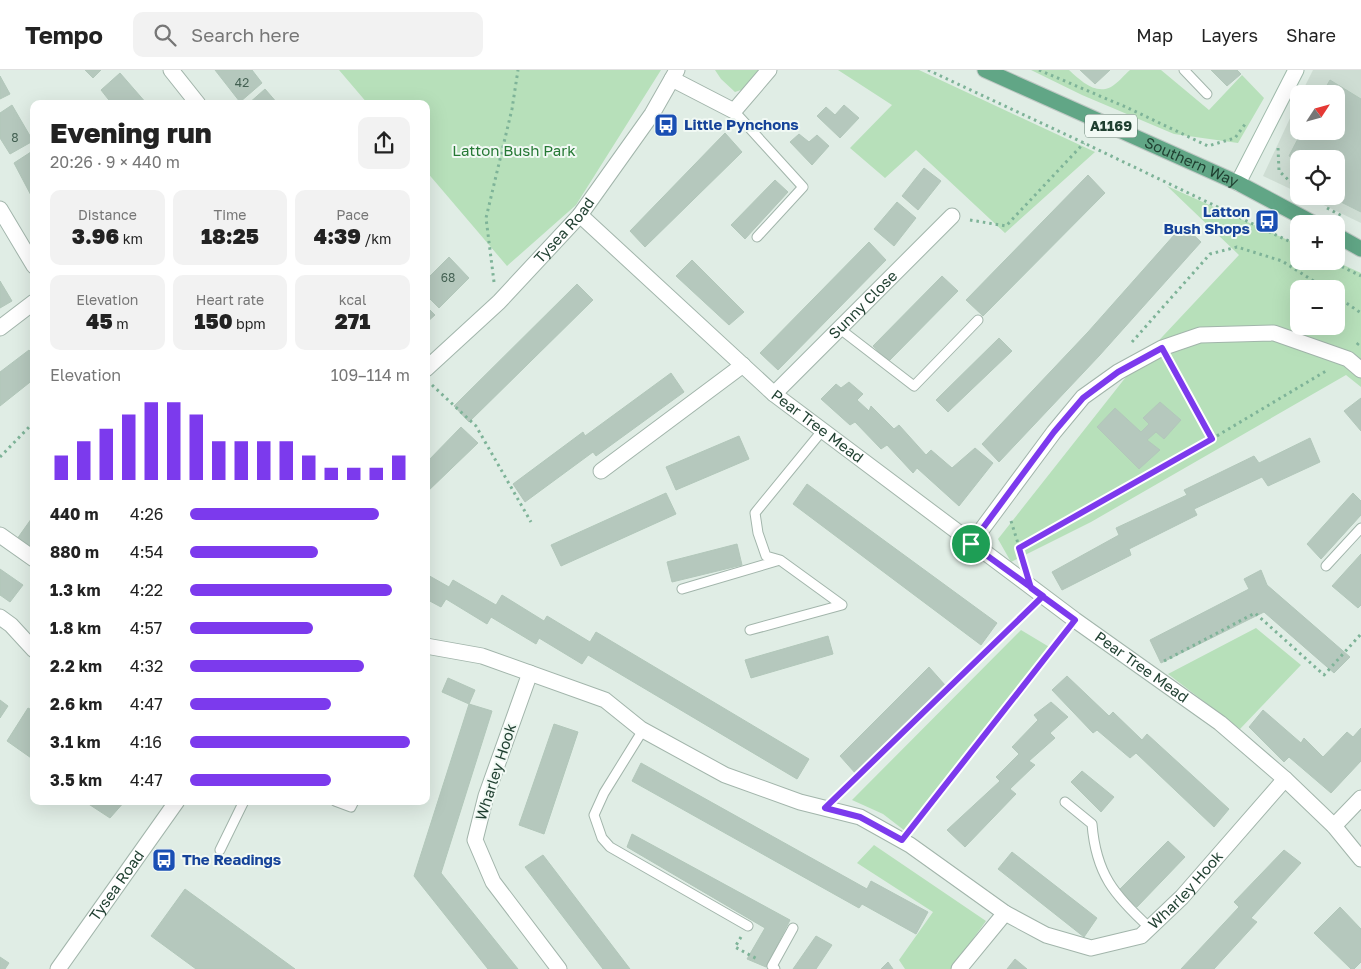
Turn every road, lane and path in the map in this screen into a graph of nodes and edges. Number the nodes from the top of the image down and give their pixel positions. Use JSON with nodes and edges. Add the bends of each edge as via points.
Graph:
{"nodes":[{"id":1,"x":171,"y":70,"type":"edge"},
{"id":2,"x":518,"y":70,"type":"edge"},
{"id":3,"x":769,"y":70,"type":"edge"},
{"id":4,"x":928,"y":70,"type":"edge"},
{"id":5,"x":985,"y":70,"type":"edge"},
{"id":6,"x":1038,"y":70,"type":"edge"},
{"id":7,"x":1184,"y":70,"type":"edge"},
{"id":8,"x":1296,"y":70,"type":"edge"},
{"id":9,"x":675,"y":75,"type":"edge"},
{"id":10,"x":1207,"y":94,"type":"dead end"},
{"id":11,"x":195,"y":100,"type":"edge"},
{"id":12,"x":734,"y":111,"type":"junction"},
{"id":13,"x":1250,"y":117,"type":"dead end"},
{"id":14,"x":1281,"y":141,"type":"dead end"},
{"id":15,"x":1084,"y":143,"type":"junction"},
{"id":16,"x":1238,"y":182,"type":"junction"},
{"id":17,"x":1290,"y":182,"type":"edge"},
{"id":18,"x":1322,"y":205,"type":"edge"},
{"id":19,"x":0,"y":209,"type":"edge"},
{"id":20,"x":580,"y":215,"type":"junction"},
{"id":21,"x":1298,"y":215,"type":"edge"},
{"id":22,"x":1340,"y":215,"type":"edge"},
{"id":23,"x":952,"y":216,"type":"joint"},
{"id":24,"x":757,"y":237,"type":"dead end"},
{"id":25,"x":1345,"y":241,"type":"edge"},
{"id":26,"x":1290,"y":242,"type":"edge"},
{"id":27,"x":1361,"y":249,"type":"edge"},
{"id":28,"x":30,"y":259,"type":"edge"},
{"id":29,"x":1345,"y":268,"type":"edge"},
{"id":30,"x":1361,"y":276,"type":"edge"},
{"id":31,"x":1312,"y":280,"type":"edge"},
{"id":32,"x":499,"y":302,"type":"junction"},
{"id":33,"x":1345,"y":302,"type":"edge"},
{"id":34,"x":30,"y":305,"type":"edge"},
{"id":35,"x":1361,"y":313,"type":"edge"},
{"id":36,"x":978,"y":320,"type":"dead end"},
{"id":37,"x":0,"y":328,"type":"edge"},
{"id":38,"x":840,"y":329,"type":"junction"},
{"id":39,"x":1361,"y":340,"type":"edge"},
{"id":40,"x":1128,"y":347,"type":"dead end"},
{"id":41,"x":1162,"y":348,"type":"junction"},
{"id":42,"x":1348,"y":359,"type":"junction"},
{"id":43,"x":430,"y":365,"type":"edge"},
{"id":44,"x":743,"y":365,"type":"junction"},
{"id":45,"x":1361,"y":370,"type":"edge"},
{"id":46,"x":430,"y":383,"type":"edge"},
{"id":47,"x":774,"y":394,"type":"junction"},
{"id":48,"x":30,"y":426,"type":"edge"},
{"id":49,"x":822,"y":431,"type":"junction"},
{"id":50,"x":1212,"y":439,"type":"junction"},
{"id":51,"x":0,"y":457,"type":"edge"},
{"id":52,"x":601,"y":471,"type":"dead end"},
{"id":53,"x":1005,"y":500,"type":"junction"},
{"id":54,"x":531,"y":522,"type":"dead end"},
{"id":55,"x":1361,"y":528,"type":"edge"},
{"id":56,"x":0,"y":534,"type":"edge"},
{"id":57,"x":971,"y":544,"type":"junction"},
{"id":58,"x":1019,"y":548,"type":"junction"},
{"id":59,"x":30,"y":556,"type":"edge"},
{"id":60,"x":780,"y":560,"type":"junction"},
{"id":61,"x":1326,"y":566,"type":"dead end"},
{"id":62,"x":682,"y":589,"type":"dead end"},
{"id":63,"x":1037,"y":592,"type":"junction"},
{"id":64,"x":0,"y":617,"type":"edge"},
{"id":65,"x":1075,"y":620,"type":"junction"},
{"id":66,"x":750,"y":630,"type":"dead end"},
{"id":67,"x":1361,"y":634,"type":"edge"},
{"id":68,"x":30,"y":646,"type":"edge"},
{"id":69,"x":430,"y":647,"type":"edge"},
{"id":70,"x":1146,"y":671,"type":"junction"},
{"id":71,"x":530,"y":673,"type":"junction"},
{"id":72,"x":643,"y":730,"type":"junction"},
{"id":73,"x":1285,"y":779,"type":"junction"},
{"id":74,"x":1361,"y":798,"type":"edge"},
{"id":75,"x":1065,"y":802,"type":"dead end"},
{"id":76,"x":173,"y":805,"type":"edge"},
{"id":77,"x":242,"y":805,"type":"edge"},
{"id":78,"x":825,"y":808,"type":"junction"},
{"id":79,"x":1334,"y":826,"type":"junction"},
{"id":80,"x":902,"y":840,"type":"junction"},
{"id":81,"x":220,"y":850,"type":"dead end"},
{"id":82,"x":1361,"y":859,"type":"edge"},
{"id":83,"x":1005,"y":912,"type":"junction"},
{"id":84,"x":748,"y":926,"type":"joint"},
{"id":85,"x":793,"y":928,"type":"dead end"},
{"id":86,"x":1150,"y":928,"type":"junction"},
{"id":87,"x":773,"y":968,"type":"edge"},
{"id":88,"x":58,"y":969,"type":"edge"},
{"id":89,"x":559,"y":969,"type":"edge"},
{"id":90,"x":959,"y":969,"type":"edge"}],
"edges":[{"from":1,"to":11,"type":"street"},
{"from":2,"to":32,"type":"path","via":[[486,218]]},
{"from":3,"to":12,"type":"street"},
{"from":4,"to":15,"type":"path"},
{"from":5,"to":16,"type":"main road","name":"Southern Way","number":"A1169"},
{"from":6,"to":13,"type":"path","via":[[1208,146],[1234,138]]},
{"from":7,"to":10,"type":"lane"},
{"from":8,"to":16,"type":"street"},
{"from":9,"to":12,"type":"street"},
{"from":9,"to":20,"type":"street","name":"Tysea Road","via":[[652,114]]},
{"from":12,"to":24,"type":"lane","via":[[803,187]]},
{"from":14,"to":17,"type":"path","via":[[1279,172]]},
{"from":15,"to":23,"type":"path","via":[[1006,226]]},
{"from":15,"to":26,"type":"path"},
{"from":16,"to":21,"type":"main road","name":"Southern Way","number":"A1169"},
{"from":18,"to":22,"type":"path"},
{"from":19,"to":28,"type":"street"},
{"from":20,"to":32,"type":"street","name":"Tysea Road"},
{"from":20,"to":44,"type":"street","name":"Pear Tree Mead"},
{"from":23,"to":38,"type":"street","name":"Sunny Close"},
{"from":25,"to":27,"type":"main road"},
{"from":29,"to":30,"type":"path"},
{"from":31,"to":40,"type":"path","via":[[1282,261],[1237,247],[1210,254]]},
{"from":32,"to":43,"type":"street","name":"Tysea Road"},
{"from":33,"to":35,"type":"path"},
{"from":34,"to":37,"type":"street"},
{"from":36,"to":38,"type":"lane","via":[[914,386]]},
{"from":38,"to":47,"type":"street","name":"Sunny Close"},
{"from":39,"to":42,"type":"path"},
{"from":41,"to":42,"type":"street","via":[[1200,335],[1274,333]]},
{"from":41,"to":50,"type":"path"},
{"from":41,"to":53,"type":"street","via":[[1118,372],[1083,398]]},
{"from":42,"to":45,"type":"street"},
{"from":42,"to":50,"type":"path"},
{"from":44,"to":47,"type":"street","name":"Pear Tree Mead"},
{"from":44,"to":52,"type":"street"},
{"from":46,"to":54,"type":"path","via":[[476,426]]},
{"from":47,"to":49,"type":"street","name":"Pear Tree Mead"},
{"from":48,"to":51,"type":"path"},
{"from":49,"to":57,"type":"street","name":"Pear Tree Mead"},
{"from":49,"to":60,"type":"lane","via":[[755,513],[766,556]]},
{"from":50,"to":58,"type":"path"},
{"from":53,"to":57,"type":"street"},
{"from":53,"to":58,"type":"path"},
{"from":55,"to":61,"type":"lane"},
{"from":56,"to":59,"type":"street"},
{"from":57,"to":63,"type":"street","name":"Pear Tree Mead"},
{"from":58,"to":63,"type":"path"},
{"from":60,"to":62,"type":"lane"},
{"from":60,"to":66,"type":"lane","via":[[842,605]]},
{"from":63,"to":65,"type":"street","name":"Pear Tree Mead"},
{"from":63,"to":78,"type":"path"},
{"from":64,"to":68,"type":"street"},
{"from":65,"to":70,"type":"street","name":"Pear Tree Mead"},
{"from":65,"to":80,"type":"path"},
{"from":67,"to":70,"type":"path","via":[[1324,675],[1255,612]]},
{"from":69,"to":71,"type":"street","name":"Wharley Hook","via":[[482,656]]},
{"from":70,"to":73,"type":"street","name":"Pear Tree Mead","via":[[1220,723]]},
{"from":71,"to":72,"type":"street","name":"Wharley Hook","via":[[605,700]]},
{"from":71,"to":89,"type":"street","name":"Wharley Hook","via":[[486,796],[475,840],[493,882]]},
{"from":72,"to":78,"type":"street","name":"Wharley Hook","via":[[725,774]]},
{"from":72,"to":84,"type":"lane","via":[[594,815],[602,838],[610,847]]},
{"from":73,"to":79,"type":"street","name":"Pear Tree Mead"},
{"from":73,"to":86,"type":"street","name":"Wharley Hook","via":[[1182,897]]},
{"from":74,"to":79,"type":"street"},
{"from":75,"to":86,"type":"lane","via":[[1092,824],[1102,872],[1126,906]]},
{"from":76,"to":88,"type":"street","name":"Tysea Road"},
{"from":77,"to":81,"type":"lane"},
{"from":78,"to":80,"type":"street","name":"Wharley Hook","via":[[860,817]]},
{"from":79,"to":82,"type":"street","name":"Pear Tree Mead"},
{"from":80,"to":83,"type":"street","name":"Wharley Hook"},
{"from":83,"to":86,"type":"street","name":"Wharley Hook","via":[[1046,935],[1092,948],[1141,936]]},
{"from":83,"to":90,"type":"street"},
{"from":84,"to":87,"type":"path","via":[[735,947]]},
{"from":85,"to":87,"type":"lane"}]}
